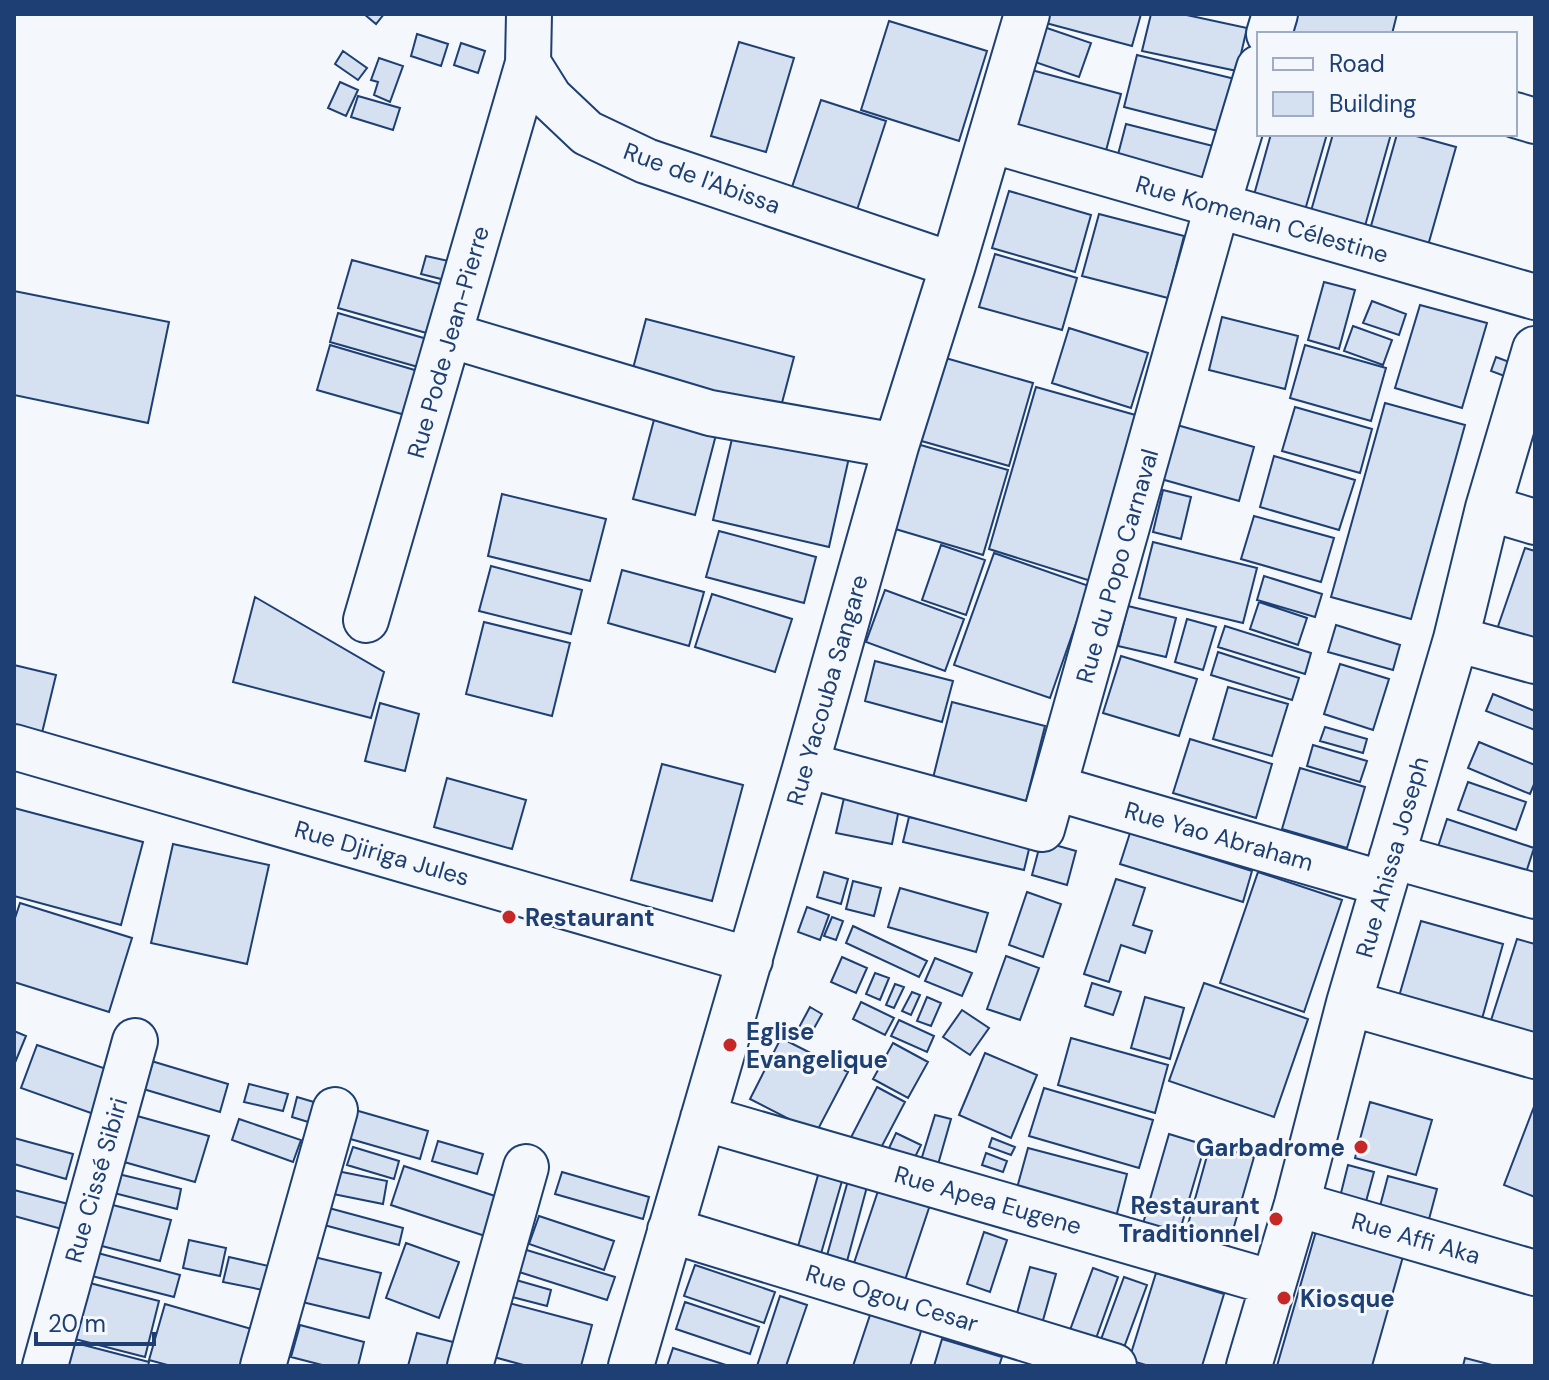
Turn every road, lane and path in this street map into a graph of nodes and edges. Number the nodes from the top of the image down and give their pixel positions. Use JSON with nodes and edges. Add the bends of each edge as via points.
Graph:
{"nodes":[{"id":1,"x":529,"y":14,"type":"edge"},
{"id":2,"x":1014,"y":17,"type":"edge"},
{"id":3,"x":528,"y":63,"type":"junction"},
{"id":4,"x":1257,"y":75,"type":"edge"},
{"id":5,"x":990,"y":140,"type":"junction"},
{"id":6,"x":1217,"y":207,"type":"junction"},
{"id":7,"x":953,"y":265,"type":"junction"},
{"id":8,"x":1535,"y":297,"type":"edge"},
{"id":9,"x":449,"y":335,"type":"junction"},
{"id":10,"x":1535,"y":349,"type":"edge"},
{"id":11,"x":896,"y":446,"type":"junction"},
{"id":12,"x":1488,"y":508,"type":"junction"},
{"id":13,"x":1535,"y":522,"type":"edge"},
{"id":14,"x":366,"y":620,"type":"dead end"},
{"id":15,"x":1456,"y":639,"type":"junction"},
{"id":16,"x":1535,"y":661,"type":"edge"},
{"id":17,"x":14,"y":747,"type":"edge"},
{"id":18,"x":806,"y":765,"type":"junction"},
{"id":19,"x":1055,"y":788,"type":"junction"},
{"id":20,"x":1388,"y":870,"type":"junction"},
{"id":21,"x":1535,"y":896,"type":"edge"},
{"id":22,"x":750,"y":960,"type":"junction"},
{"id":23,"x":1349,"y":1003,"type":"junction"},
{"id":24,"x":135,"y":1041,"type":"dead end"},
{"id":25,"x":1535,"y":1056,"type":"edge"},
{"id":26,"x":335,"y":1110,"type":"dead end"},
{"id":27,"x":703,"y":1118,"type":"junction"},
{"id":28,"x":526,"y":1167,"type":"dead end"},
{"id":29,"x":1297,"y":1204,"type":"junction"},
{"id":30,"x":670,"y":1230,"type":"junction"},
{"id":31,"x":1535,"y":1273,"type":"edge"},
{"id":32,"x":1273,"y":1283,"type":"junction"},
{"id":33,"x":45,"y":1366,"type":"edge"},
{"id":34,"x":263,"y":1366,"type":"edge"},
{"id":35,"x":470,"y":1366,"type":"edge"},
{"id":36,"x":631,"y":1366,"type":"edge"},
{"id":37,"x":1114,"y":1366,"type":"edge"},
{"id":38,"x":1249,"y":1366,"type":"edge"}],
"edges":[{"from":1,"to":3,"type":"street"},
{"from":2,"to":5,"type":"street","name":"Rue Yacouba Sangare"},
{"from":3,"to":7,"type":"street","name":"Rue de l'Abissa","via":[[550,98],[587,133],[646,161]]},
{"from":3,"to":9,"type":"street","name":"Rue Pode Jean-Pierre"},
{"from":4,"to":6,"type":"street","name":"Rue du Popo Carnaval"},
{"from":5,"to":6,"type":"street","name":"Rue Komenan Célestine"},
{"from":5,"to":7,"type":"street","name":"Rue Yacouba Sangare"},
{"from":6,"to":8,"type":"street","name":"Rue Komenan Célestine"},
{"from":6,"to":19,"type":"street","name":"Rue du Popo Carnaval"},
{"from":7,"to":11,"type":"street","name":"Rue Yacouba Sangare"},
{"from":9,"to":11,"type":"street","via":[[710,413]]},
{"from":9,"to":14,"type":"street","name":"Rue Pode Jean-Pierre"},
{"from":10,"to":12,"type":"street","name":"Rue Ahissa Joseph"},
{"from":11,"to":18,"type":"street","name":"Rue Yacouba Sangare"},
{"from":12,"to":13,"type":"street"},
{"from":12,"to":15,"type":"street","name":"Rue Ahissa Joseph"},
{"from":15,"to":16,"type":"street"},
{"from":15,"to":20,"type":"street","name":"Rue Ahissa Joseph"},
{"from":17,"to":22,"type":"street","name":"Rue Djiriga Jules"},
{"from":18,"to":19,"type":"street","name":"Rue du Popo Carnaval","via":[[1042,829]]},
{"from":18,"to":22,"type":"street","name":"Rue Yacouba Sangare"},
{"from":19,"to":20,"type":"street","name":"Rue Yao Abraham"},
{"from":20,"to":21,"type":"street","name":"Rue Yao Abraham"},
{"from":20,"to":23,"type":"street","name":"Rue Ahissa Joseph"},
{"from":22,"to":27,"type":"street","name":"Rue Yacouba Sangare"},
{"from":23,"to":25,"type":"street"},
{"from":23,"to":29,"type":"street","name":"Rue Ahissa Joseph"},
{"from":24,"to":33,"type":"street","name":"Rue Cissé Sibiri"},
{"from":26,"to":34,"type":"street"},
{"from":27,"to":30,"type":"street","name":"Rue Yacouba Sangare"},
{"from":27,"to":32,"type":"street","name":"Rue Apea Eugene"},
{"from":28,"to":35,"type":"street"},
{"from":29,"to":31,"type":"street","name":"Rue Affi Aka"},
{"from":29,"to":32,"type":"street","name":"Rue Ahissa Joseph"},
{"from":30,"to":36,"type":"street","name":"Rue Yacouba Sangare"},
{"from":30,"to":37,"type":"street","name":"Rue Ogou Cesar"},
{"from":32,"to":38,"type":"street","name":"Rue Ahissa Joseph"}]}
